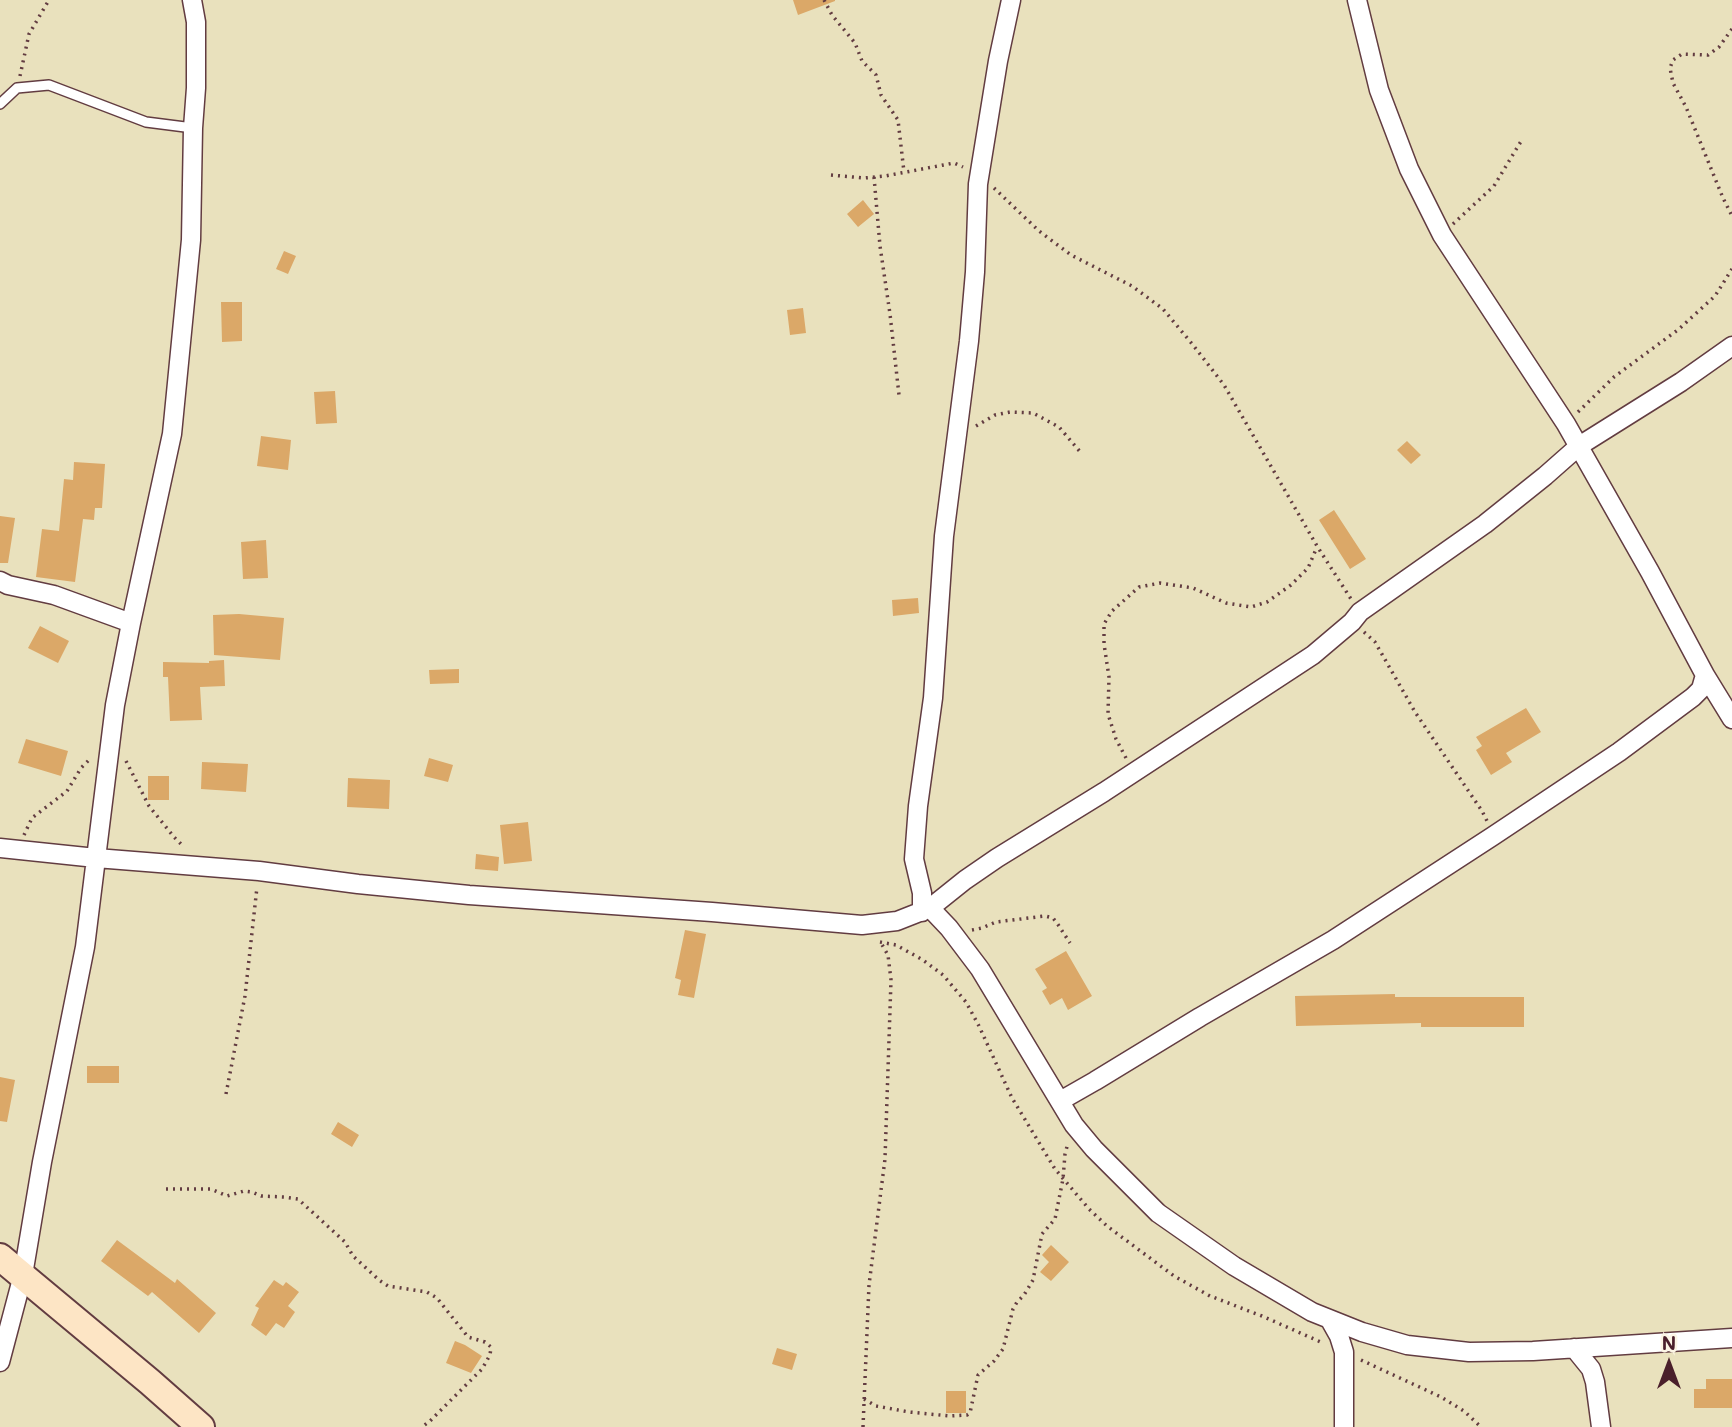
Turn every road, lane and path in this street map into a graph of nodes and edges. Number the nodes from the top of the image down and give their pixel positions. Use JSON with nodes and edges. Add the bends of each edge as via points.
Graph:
{"nodes":[{"id":1,"x":49,"y":0,"type":"edge"},
{"id":2,"x":192,"y":0,"type":"edge"},
{"id":3,"x":824,"y":0,"type":"edge"},
{"id":4,"x":1011,"y":0,"type":"edge"},
{"id":5,"x":1357,"y":0,"type":"edge"},
{"id":6,"x":1732,"y":29,"type":"edge"},
{"id":7,"x":18,"y":88,"type":"junction"},
{"id":8,"x":0,"y":104,"type":"edge"},
{"id":9,"x":193,"y":128,"type":"junction"},
{"id":10,"x":1523,"y":138,"type":"dead end"},
{"id":11,"x":904,"y":172,"type":"junction"},
{"id":12,"x":831,"y":175,"type":"dead end"},
{"id":13,"x":874,"y":177,"type":"junction"},
{"id":14,"x":979,"y":179,"type":"junction"},
{"id":15,"x":1732,"y":216,"type":"edge"},
{"id":16,"x":1442,"y":235,"type":"junction"},
{"id":17,"x":1732,"y":269,"type":"edge"},
{"id":18,"x":1732,"y":346,"type":"edge"},
{"id":19,"x":899,"y":395,"type":"dead end"},
{"id":20,"x":1566,"y":424,"type":"junction"},
{"id":21,"x":956,"y":443,"type":"junction"},
{"id":22,"x":1578,"y":446,"type":"junction"},
{"id":23,"x":1082,"y":454,"type":"dead end"},
{"id":24,"x":1317,"y":546,"type":"junction"},
{"id":25,"x":0,"y":581,"type":"edge"},
{"id":26,"x":1356,"y":617,"type":"junction"},
{"id":27,"x":131,"y":623,"type":"junction"},
{"id":28,"x":1706,"y":675,"type":"junction"},
{"id":29,"x":1732,"y":719,"type":"edge"},
{"id":30,"x":111,"y":737,"type":"junction"},
{"id":31,"x":126,"y":760,"type":"dead end"},
{"id":32,"x":1132,"y":773,"type":"junction"},
{"id":33,"x":1493,"y":836,"type":"junction"},
{"id":34,"x":8,"y":849,"type":"edge"},
{"id":35,"x":96,"y":858,"type":"junction"},
{"id":36,"x":205,"y":866,"type":"junction"},
{"id":37,"x":259,"y":871,"type":"junction"},
{"id":38,"x":926,"y":910,"type":"junction"},
{"id":39,"x":862,"y":925,"type":"junction"},
{"id":40,"x":949,"y":928,"type":"junction"},
{"id":41,"x":1070,"y":943,"type":"dead end"},
{"id":42,"x":226,"y":1094,"type":"dead end"},
{"id":43,"x":1060,"y":1101,"type":"junction"},
{"id":44,"x":1074,"y":1125,"type":"junction"},
{"id":45,"x":166,"y":1189,"type":"dead end"},
{"id":46,"x":0,"y":1256,"type":"edge"},
{"id":47,"x":23,"y":1275,"type":"junction"},
{"id":48,"x":1330,"y":1320,"type":"junction"},
{"id":49,"x":1732,"y":1338,"type":"edge"},
{"id":50,"x":1574,"y":1348,"type":"junction"},
{"id":51,"x":1343,"y":1352,"type":"junction"},
{"id":52,"x":0,"y":1359,"type":"edge"},
{"id":53,"x":864,"y":1399,"type":"junction"},
{"id":54,"x":201,"y":1427,"type":"edge"},
{"id":55,"x":422,"y":1427,"type":"edge"},
{"id":56,"x":863,"y":1427,"type":"edge"},
{"id":57,"x":1344,"y":1427,"type":"edge"},
{"id":58,"x":1481,"y":1427,"type":"edge"},
{"id":59,"x":1601,"y":1427,"type":"edge"}],
"edges":[{"from":1,"to":7,"type":"path","via":[[29,34]]},
{"from":2,"to":9,"type":"street","via":[[196,35]]},
{"from":3,"to":11,"type":"path","via":[[855,43],[862,61],[876,75],[881,95],[898,120]]},
{"from":4,"to":14,"type":"street"},
{"from":5,"to":16,"type":"street","via":[[1379,90],[1409,169]]},
{"from":6,"to":15,"type":"path","via":[[1708,55],[1682,54],[1670,68]]},
{"from":7,"to":8,"type":"lane"},
{"from":7,"to":9,"type":"lane","via":[[49,85],[146,122]]},
{"from":9,"to":27,"type":"street","via":[[191,240],[172,434]]},
{"from":10,"to":16,"type":"path","via":[[1494,186]]},
{"from":11,"to":13,"type":"path"},
{"from":11,"to":14,"type":"path","via":[[954,163]]},
{"from":12,"to":13,"type":"path"},
{"from":13,"to":19,"type":"path"},
{"from":14,"to":21,"type":"street","via":[[975,272]]},
{"from":14,"to":24,"type":"path","via":[[1070,255],[1132,286],[1163,309],[1224,385]]},
{"from":16,"to":20,"type":"street"},
{"from":17,"to":20,"type":"path","via":[[1715,296],[1614,377]]},
{"from":18,"to":22,"type":"street"},
{"from":20,"to":22,"type":"street"},
{"from":21,"to":23,"type":"path","via":[[995,415],[1033,413],[1059,427]]},
{"from":21,"to":38,"type":"street","via":[[914,859]]},
{"from":22,"to":26,"type":"street","via":[[1485,524]]},
{"from":22,"to":28,"type":"street"},
{"from":24,"to":26,"type":"path"},
{"from":24,"to":32,"type":"path","via":[[1308,568],[1267,602],[1251,607],[1226,603],[1193,588],[1160,583],[1139,587],[1112,611],[1104,624],[1108,714]]},
{"from":25,"to":27,"type":"street"},
{"from":26,"to":32,"type":"street","via":[[1313,655]]},
{"from":26,"to":33,"type":"path","via":[[1482,811]]},
{"from":27,"to":30,"type":"street"},
{"from":28,"to":29,"type":"street"},
{"from":28,"to":33,"type":"street","via":[[1701,689],[1682,705]]},
{"from":30,"to":34,"type":"path"},
{"from":30,"to":35,"type":"street"},
{"from":31,"to":36,"type":"path","via":[[149,806],[174,838]]},
{"from":32,"to":38,"type":"street","via":[[997,858]]},
{"from":33,"to":43,"type":"street","via":[[1333,940]]},
{"from":34,"to":35,"type":"street"},
{"from":35,"to":36,"type":"street"},
{"from":35,"to":47,"type":"street","via":[[85,947]]},
{"from":36,"to":37,"type":"street"},
{"from":37,"to":39,"type":"street","via":[[469,895]]},
{"from":37,"to":42,"type":"path","via":[[245,996]]},
{"from":38,"to":39,"type":"street","via":[[897,921]]},
{"from":38,"to":40,"type":"street"},
{"from":39,"to":53,"type":"path","via":[[888,955],[891,981],[885,1158],[869,1285]]},
{"from":40,"to":41,"type":"path","via":[[973,930],[1045,916],[1053,918]]},
{"from":40,"to":43,"type":"street"},
{"from":43,"to":44,"type":"street"},
{"from":44,"to":48,"type":"street","via":[[1158,1213],[1234,1266]]},
{"from":44,"to":53,"type":"path","via":[[1055,1219],[1042,1234],[1033,1280],[1013,1309],[1003,1349],[978,1375],[970,1413],[950,1416],[897,1411]]},
{"from":45,"to":55,"type":"path","via":[[211,1189],[227,1196],[244,1191],[298,1199],[379,1280],[388,1286],[427,1292],[468,1337],[491,1347],[482,1369]]},
{"from":46,"to":47,"type":"main road"},
{"from":47,"to":52,"type":"street"},
{"from":47,"to":54,"type":"main road"},
{"from":48,"to":50,"type":"street","via":[[1407,1345],[1469,1352]]},
{"from":48,"to":51,"type":"street"},
{"from":49,"to":50,"type":"street"},
{"from":50,"to":59,"type":"street","via":[[1591,1369]]},
{"from":51,"to":57,"type":"street"},
{"from":51,"to":58,"type":"path","via":[[1441,1397]]},
{"from":53,"to":56,"type":"path"}]}
